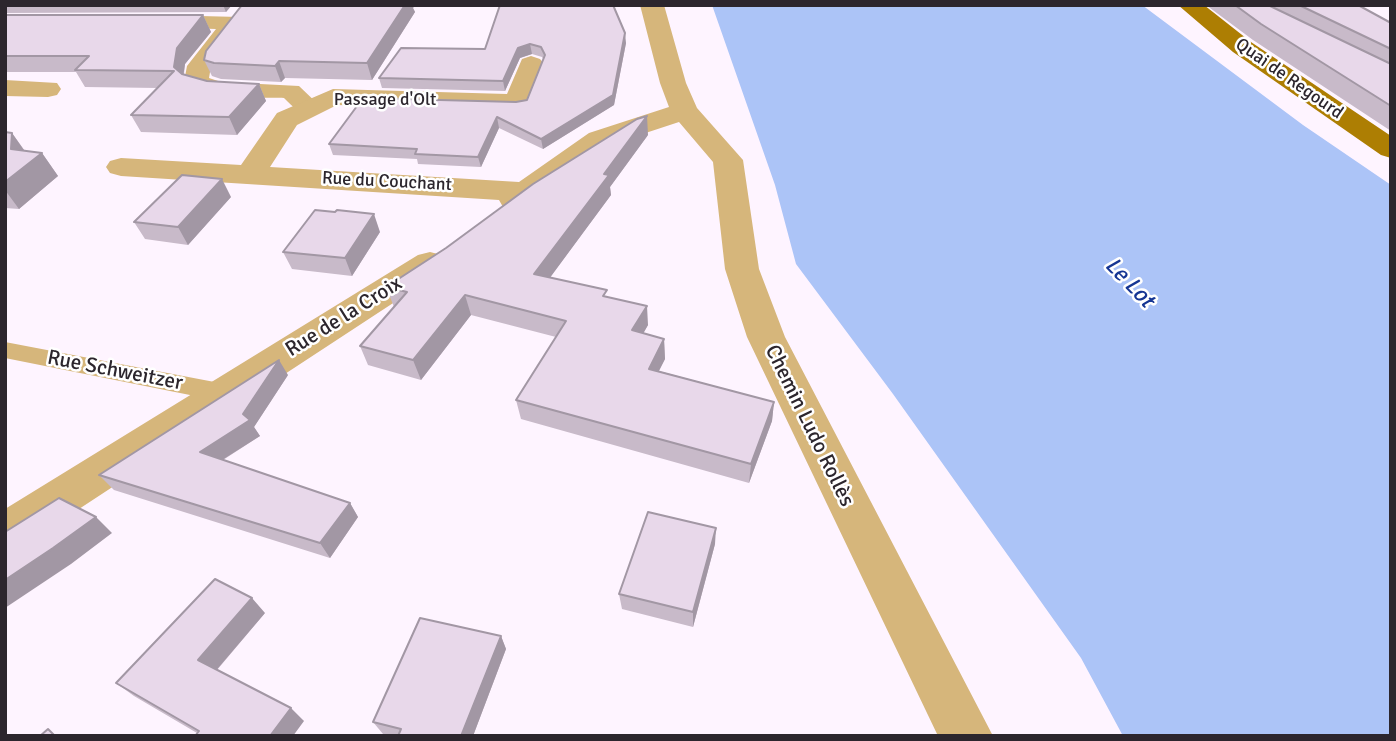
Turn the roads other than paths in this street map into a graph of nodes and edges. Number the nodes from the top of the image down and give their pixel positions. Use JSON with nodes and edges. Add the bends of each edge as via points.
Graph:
{"nodes":[{"id":1,"x":652,"y":5,"type":"edge"},
{"id":2,"x":1189,"y":5,"type":"edge"},
{"id":3,"x":239,"y":14,"type":"edge"},
{"id":4,"x":139,"y":21,"type":"edge"},
{"id":5,"x":531,"y":64,"type":"dead end"},
{"id":6,"x":5,"y":88,"type":"edge"},
{"id":7,"x":48,"y":89,"type":"dead end"},
{"id":8,"x":309,"y":108,"type":"junction"},
{"id":9,"x":684,"y":111,"type":"junction"},
{"id":10,"x":1391,"y":149,"type":"edge"},
{"id":11,"x":121,"y":167,"type":"dead end"},
{"id":12,"x":250,"y":174,"type":"junction"},
{"id":13,"x":525,"y":192,"type":"junction"},
{"id":14,"x":5,"y":350,"type":"edge"},
{"id":15,"x":225,"y":393,"type":"junction"},
{"id":16,"x":5,"y":533,"type":"edge"},
{"id":17,"x":966,"y":736,"type":"edge"}],
"edges":[{"from":1,"to":9,"type":"street"},
{"from":2,"to":10,"type":"main road","name":"Quai de Regourd"},
{"from":3,"to":4,"type":"street"},
{"from":3,"to":8,"type":"street","name":"Passage d'Olt","via":[[198,66],[196,82],[219,89],[290,91]]},
{"from":5,"to":8,"type":"street","name":"Passage d'Olt","via":[[518,102],[333,97]]},
{"from":6,"to":7,"type":"street"},
{"from":8,"to":12,"type":"street","via":[[287,119]]},
{"from":9,"to":13,"type":"street","name":"Rue de la Croix","via":[[599,139]]},
{"from":9,"to":17,"type":"street","name":"Chemin Ludo Rollès","via":[[728,160],[743,269],[766,337]]},
{"from":11,"to":12,"type":"street","name":"Rue du Couchant"},
{"from":12,"to":13,"type":"street","name":"Rue du Couchant"},
{"from":13,"to":15,"type":"street","name":"Rue de la Croix","via":[[471,233]]},
{"from":14,"to":15,"type":"lane","name":"Rue Schweitzer"},
{"from":15,"to":16,"type":"street","name":"Rue de la Croix"}]}
